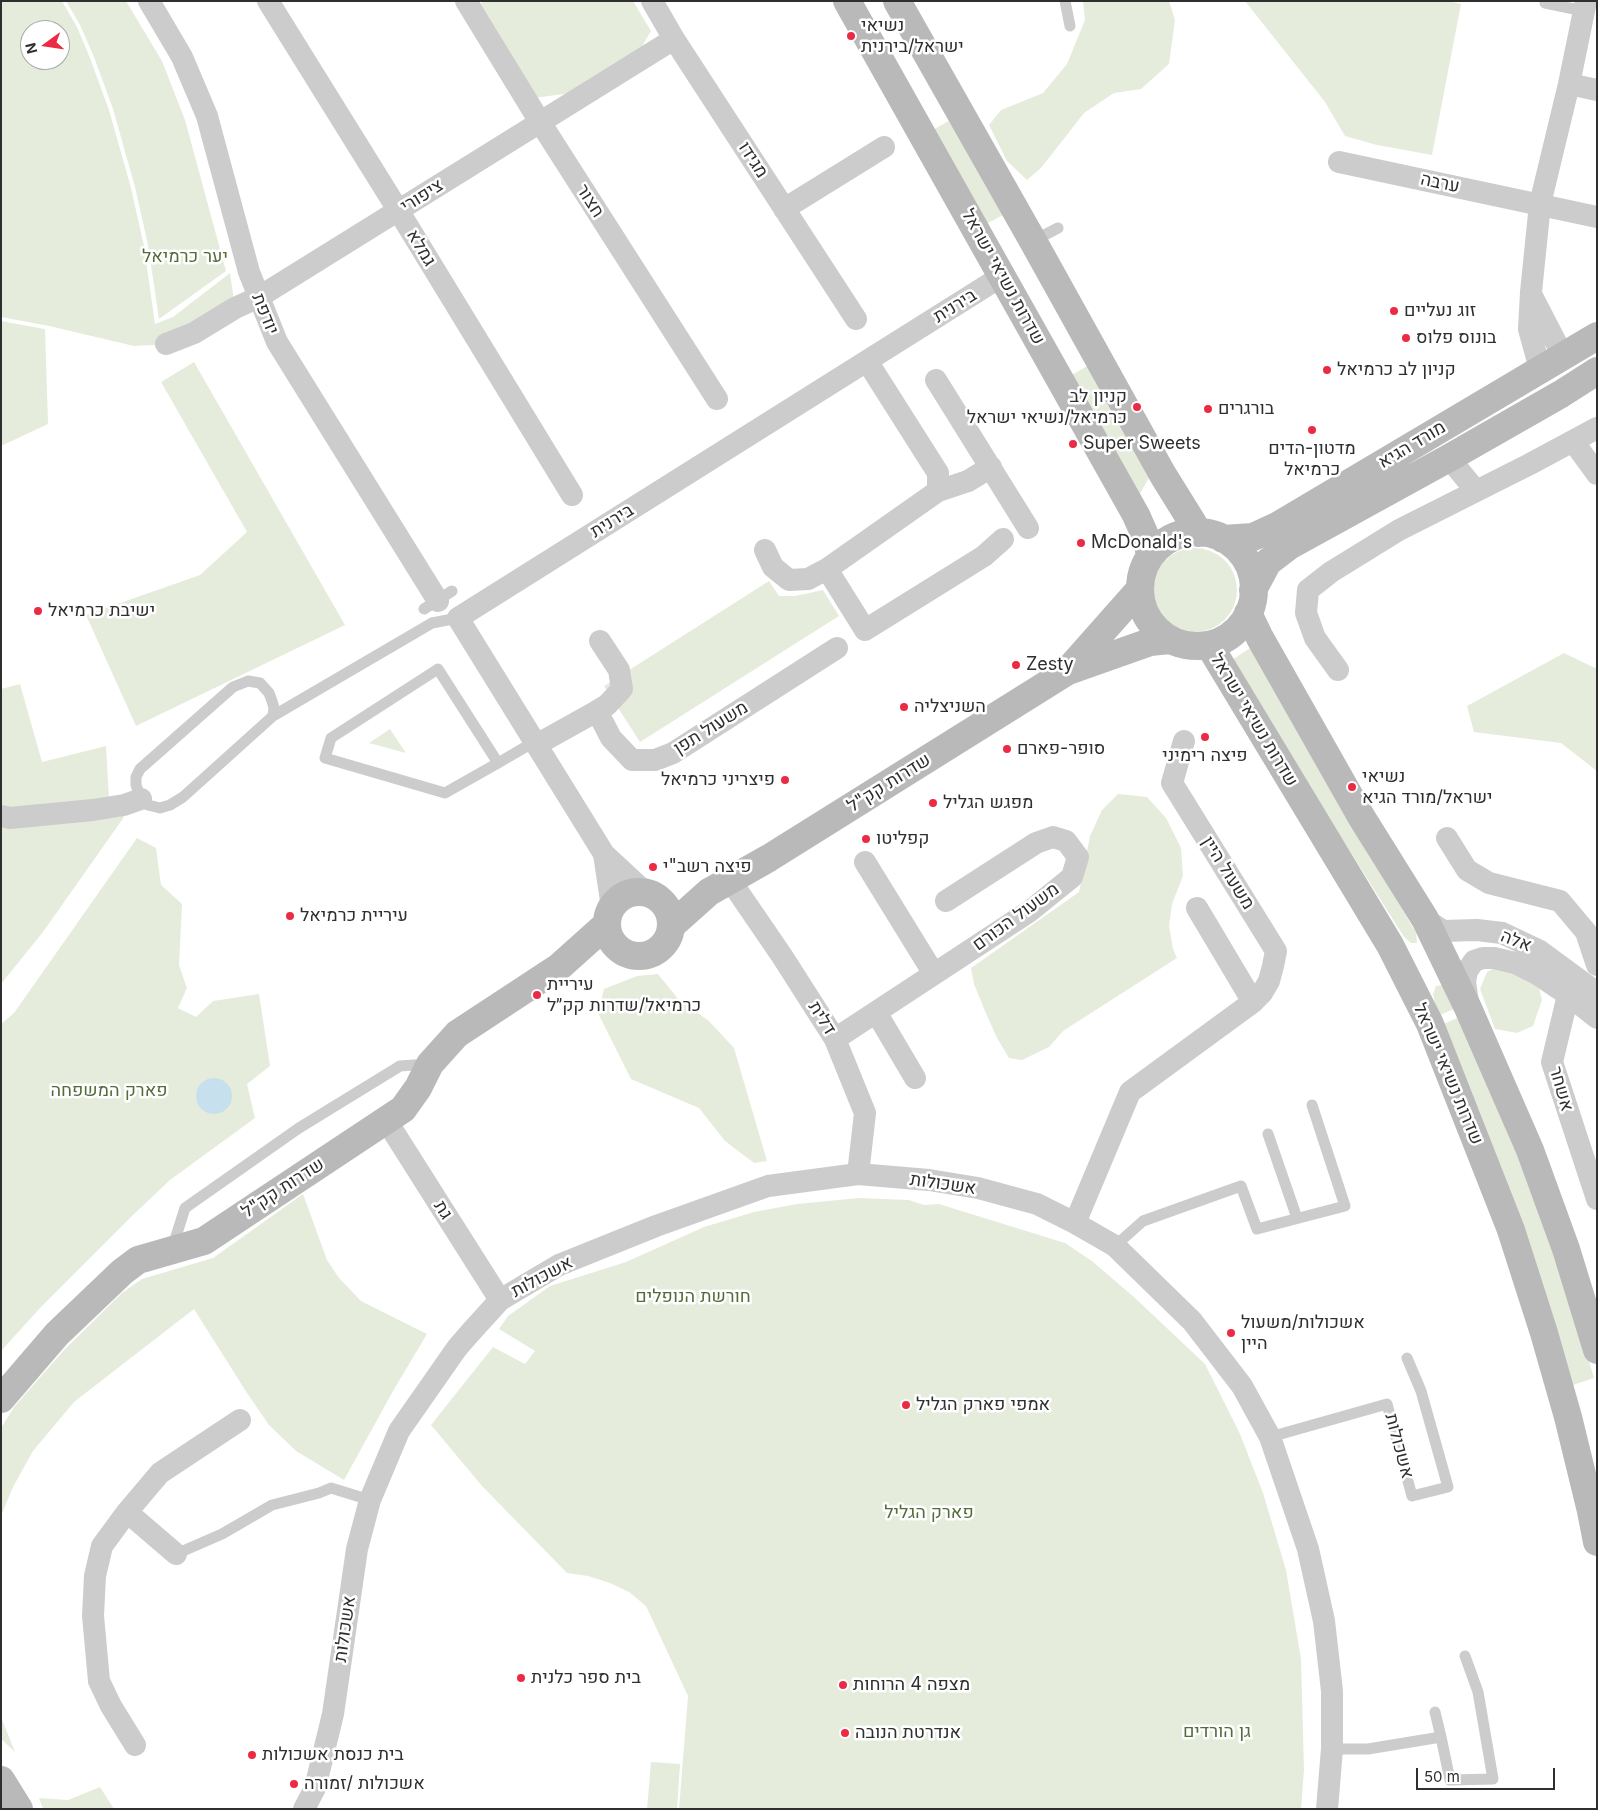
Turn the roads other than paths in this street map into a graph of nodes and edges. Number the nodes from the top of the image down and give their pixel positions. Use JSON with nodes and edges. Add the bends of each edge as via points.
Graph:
{"nodes":[{"id":1,"x":149,"y":1,"type":"edge"},
{"id":2,"x":268,"y":1,"type":"edge"},
{"id":3,"x":466,"y":1,"type":"edge"},
{"id":4,"x":652,"y":1,"type":"edge"},
{"id":5,"x":847,"y":1,"type":"edge"},
{"id":6,"x":897,"y":1,"type":"edge"},
{"id":7,"x":1065,"y":1,"type":"edge"},
{"id":8,"x":1545,"y":3,"type":"dead end"},
{"id":9,"x":1585,"y":6,"type":"edge"},
{"id":10,"x":1070,"y":26,"type":"dead end"},
{"id":11,"x":674,"y":39,"type":"junction"},
{"id":12,"x":1569,"y":84,"type":"junction"},
{"id":13,"x":1597,"y":90,"type":"edge"},
{"id":14,"x":540,"y":122,"type":"junction"},
{"id":15,"x":884,"y":147,"type":"dead end"},
{"id":16,"x":1339,"y":162,"type":"dead end"},
{"id":17,"x":1540,"y":204,"type":"junction"},
{"id":18,"x":784,"y":209,"type":"junction"},
{"id":19,"x":398,"y":210,"type":"junction"},
{"id":20,"x":1597,"y":217,"type":"edge"},
{"id":21,"x":1058,"y":228,"type":"dead end"},
{"id":22,"x":1033,"y":241,"type":"junction"},
{"id":23,"x":1002,"y":276,"type":"junction"},
{"id":24,"x":259,"y":297,"type":"junction"},
{"id":25,"x":856,"y":319,"type":"dead end"},
{"id":26,"x":1597,"y":336,"type":"edge"},
{"id":27,"x":166,"y":344,"type":"dead end"},
{"id":28,"x":867,"y":361,"type":"junction"},
{"id":29,"x":1551,"y":363,"type":"junction"},
{"id":30,"x":1597,"y":371,"type":"edge"},
{"id":31,"x":936,"y":380,"type":"dead end"},
{"id":32,"x":1561,"y":394,"type":"junction"},
{"id":33,"x":717,"y":399,"type":"dead end"},
{"id":34,"x":1597,"y":428,"type":"edge"},
{"id":35,"x":1572,"y":441,"type":"junction"},
{"id":36,"x":1449,"y":458,"type":"junction"},
{"id":37,"x":991,"y":467,"type":"junction"},
{"id":38,"x":1597,"y":474,"type":"edge"},
{"id":39,"x":938,"y":491,"type":"junction"},
{"id":40,"x":1476,"y":491,"type":"junction"},
{"id":41,"x":572,"y":496,"type":"dead end"},
{"id":42,"x":1028,"y":528,"type":"dead end"},
{"id":43,"x":1211,"y":536,"type":"junction"},
{"id":44,"x":1003,"y":539,"type":"dead end"},
{"id":45,"x":766,"y":550,"type":"dead end"},
{"id":46,"x":1150,"y":556,"type":"junction"},
{"id":47,"x":827,"y":568,"type":"junction"},
{"id":48,"x":1140,"y":589,"type":"junction"},
{"id":49,"x":438,"y":600,"type":"dead end"},
{"id":50,"x":1251,"y":602,"type":"junction"},
{"id":51,"x":458,"y":618,"type":"junction"},
{"id":52,"x":1170,"y":640,"type":"junction"},
{"id":53,"x":600,"y":641,"type":"dead end"},
{"id":54,"x":1209,"y":645,"type":"junction"},
{"id":55,"x":837,"y":648,"type":"dead end"},
{"id":56,"x":1338,"y":670,"type":"dead end"},
{"id":57,"x":1068,"y":671,"type":"junction"},
{"id":58,"x":597,"y":711,"type":"junction"},
{"id":59,"x":273,"y":716,"type":"junction"},
{"id":60,"x":1184,"y":741,"type":"dead end"},
{"id":61,"x":535,"y":743,"type":"junction"},
{"id":62,"x":498,"y":763,"type":"junction"},
{"id":63,"x":141,"y":799,"type":"junction"},
{"id":64,"x":1,"y":816,"type":"edge"},
{"id":65,"x":1447,"y":838,"type":"dead end"},
{"id":66,"x":604,"y":854,"type":"junction"},
{"id":67,"x":865,"y":862,"type":"dead end"},
{"id":68,"x":720,"y":886,"type":"junction"},
{"id":69,"x":650,"y":894,"type":"junction"},
{"id":70,"x":946,"y":901,"type":"dead end"},
{"id":71,"x":1197,"y":908,"type":"dead end"},
{"id":72,"x":609,"y":916,"type":"junction"},
{"id":73,"x":1425,"y":919,"type":"junction"},
{"id":74,"x":671,"y":926,"type":"junction"},
{"id":75,"x":623,"y":952,"type":"junction"},
{"id":76,"x":1597,"y":965,"type":"edge"},
{"id":77,"x":559,"y":967,"type":"junction"},
{"id":78,"x":934,"y":974,"type":"junction"},
{"id":79,"x":1587,"y":987,"type":"edge"},
{"id":80,"x":1253,"y":1002,"type":"junction"},
{"id":81,"x":1468,"y":1008,"type":"junction"},
{"id":82,"x":876,"y":1012,"type":"junction"},
{"id":83,"x":1597,"y":1018,"type":"edge"},
{"id":84,"x":835,"y":1039,"type":"junction"},
{"id":85,"x":430,"y":1064,"type":"junction"},
{"id":86,"x":915,"y":1078,"type":"dead end"},
{"id":87,"x":1312,"y":1105,"type":"dead end"},
{"id":88,"x":386,"y":1120,"type":"junction"},
{"id":89,"x":1268,"y":1134,"type":"dead end"},
{"id":90,"x":858,"y":1174,"type":"junction"},
{"id":91,"x":1597,"y":1199,"type":"edge"},
{"id":92,"x":1297,"y":1218,"type":"junction"},
{"id":93,"x":1075,"y":1223,"type":"junction"},
{"id":94,"x":1115,"y":1246,"type":"junction"},
{"id":95,"x":172,"y":1249,"type":"junction"},
{"id":96,"x":500,"y":1300,"type":"junction"},
{"id":97,"x":1597,"y":1350,"type":"edge"},
{"id":98,"x":1407,"y":1358,"type":"dead end"},
{"id":99,"x":1,"y":1399,"type":"edge"},
{"id":100,"x":240,"y":1420,"type":"dead end"},
{"id":101,"x":1270,"y":1437,"type":"junction"},
{"id":102,"x":370,"y":1500,"type":"junction"},
{"id":103,"x":127,"y":1512,"type":"junction"},
{"id":104,"x":1597,"y":1542,"type":"edge"},
{"id":105,"x":176,"y":1554,"type":"joint"},
{"id":106,"x":1465,"y":1656,"type":"dead end"},
{"id":107,"x":1435,"y":1712,"type":"dead end"},
{"id":108,"x":1441,"y":1738,"type":"junction"},
{"id":109,"x":135,"y":1745,"type":"dead end"},
{"id":110,"x":1332,"y":1749,"type":"junction"},
{"id":111,"x":1,"y":1780,"type":"edge"},
{"id":112,"x":19,"y":1809,"type":"edge"},
{"id":113,"x":304,"y":1809,"type":"edge"},
{"id":114,"x":1327,"y":1809,"type":"edge"}],
"edges":[{"from":1,"to":24,"type":"street","name":"יודפת","via":[[182,57],[207,116],[249,272]]},
{"from":2,"to":19,"type":"street","name":"גמלא"},
{"from":3,"to":14,"type":"street","name":"חצור"},
{"from":4,"to":11,"type":"street","name":"מגידו"},
{"from":5,"to":23,"type":"main road","name":"שדרות נשיאי ישראל"},
{"from":6,"to":22,"type":"main road"},
{"from":7,"to":10,"type":"lane"},
{"from":8,"to":9,"type":"lane"},
{"from":9,"to":12,"type":"street"},
{"from":11,"to":14,"type":"street","name":"ציפורי"},
{"from":11,"to":18,"type":"street","name":"מגידו"},
{"from":12,"to":13,"type":"street"},
{"from":12,"to":17,"type":"street"},
{"from":14,"to":19,"type":"street","name":"ציפורי"},
{"from":14,"to":33,"type":"street","name":"חצור"},
{"from":15,"to":18,"type":"street"},
{"from":16,"to":17,"type":"street","name":"ערבה"},
{"from":17,"to":20,"type":"street","name":"ערבה"},
{"from":17,"to":29,"type":"street","via":[[1531,292]]},
{"from":18,"to":25,"type":"street","name":"מגידו"},
{"from":19,"to":24,"type":"street","name":"ציפורי"},
{"from":19,"to":41,"type":"street","name":"גמלא"},
{"from":21,"to":22,"type":"lane"},
{"from":22,"to":43,"type":"main road","via":[[1163,474]]},
{"from":23,"to":28,"type":"street","name":"בירנית"},
{"from":23,"to":46,"type":"main road","name":"שדרות נשיאי ישראל","via":[[1136,515]]},
{"from":24,"to":27,"type":"street","name":"ציפורי","via":[[194,333]]},
{"from":24,"to":49,"type":"street","name":"יודפת","via":[[277,342]]},
{"from":26,"to":29,"type":"main road","name":"מורד הגיא"},
{"from":28,"to":39,"type":"street","via":[[938,473]]},
{"from":28,"to":51,"type":"street","name":"בירנית"},
{"from":29,"to":32,"type":"main road"},
{"from":29,"to":43,"type":"main road","name":"מורד הגיא","via":[[1277,526],[1253,537]]},
{"from":30,"to":32,"type":"main road","name":"מורד הגיא"},
{"from":31,"to":37,"type":"street"},
{"from":32,"to":36,"type":"main road","name":"מורד הגיא"},
{"from":34,"to":35,"type":"street"},
{"from":35,"to":38,"type":"street"},
{"from":35,"to":40,"type":"street"},
{"from":36,"to":40,"type":"street"},
{"from":36,"to":50,"type":"main road","name":"מורד הגיא","via":[[1288,546],[1268,562]]},
{"from":37,"to":39,"type":"street","via":[[968,481]]},
{"from":37,"to":42,"type":"street"},
{"from":39,"to":47,"type":"street"},
{"from":40,"to":56,"type":"street","via":[[1399,530],[1308,590],[1306,613],[1315,638]]},
{"from":43,"to":46,"type":"main road","via":[[1185,534],[1172,538]]},
{"from":43,"to":50,"type":"main road","via":[[1242,555],[1252,578]]},
{"from":44,"to":47,"type":"street","via":[[984,556],[865,630]]},
{"from":45,"to":47,"type":"street","via":[[773,567],[790,580],[808,579]]},
{"from":46,"to":48,"type":"main road","via":[[1142,572]]},
{"from":48,"to":52,"type":"main road","via":[[1142,606],[1150,622]]},
{"from":48,"to":57,"type":"main road"},
{"from":50,"to":54,"type":"main road","via":[[1241,624],[1232,634]]},
{"from":50,"to":73,"type":"main road","via":[[1260,638],[1362,818]]},
{"from":51,"to":59,"type":"lane","via":[[432,623]]},
{"from":51,"to":61,"type":"street"},
{"from":52,"to":54,"type":"main road","via":[[1182,645]]},
{"from":52,"to":57,"type":"main road","via":[[1150,642]]},
{"from":53,"to":58,"type":"street","via":[[620,670],[622,689]]},
{"from":54,"to":104,"type":"main road","name":"שדרות נשיאי ישראל","via":[[1390,945],[1430,1024],[1511,1230],[1568,1417]]},
{"from":55,"to":58,"type":"street","name":"משעול תפן","via":[[673,753],[655,760],[632,760],[611,738]]},
{"from":57,"to":68,"type":"main road","name":"שדרות קק\"ל"},
{"from":58,"to":61,"type":"street"},
{"from":59,"to":63,"type":"lane","via":[[170,805],[160,808]]},
{"from":59,"to":63,"type":"lane","via":[[272,701],[260,683],[248,681],[233,687],[140,769],[136,785]]},
{"from":60,"to":80,"type":"street","name":"משעול היין","via":[[1172,783],[1276,951],[1269,981]]},
{"from":61,"to":62,"type":"lane"},
{"from":61,"to":66,"type":"street"},
{"from":62,"to":62,"type":"lane","via":[[438,669],[331,738],[325,758],[445,793]]},
{"from":63,"to":64,"type":"street","via":[[93,810],[10,818]]},
{"from":65,"to":76,"type":"street","via":[[1467,870],[1489,883],[1560,901],[1586,932]]},
{"from":66,"to":69,"type":"street"},
{"from":66,"to":72,"type":"street"},
{"from":67,"to":78,"type":"street"},
{"from":68,"to":69,"type":"main road","via":[[679,896]]},
{"from":68,"to":74,"type":"main road"},
{"from":68,"to":84,"type":"street","name":"דלית","via":[[782,956]]},
{"from":69,"to":72,"type":"main road","via":[[632,892],[624,896]]},
{"from":69,"to":74,"type":"main road","via":[[667,907]]},
{"from":70,"to":78,"type":"street","name":"משעול הכורם","via":[[1036,843],[1053,837],[1066,841],[1078,856],[1072,876],[1030,911]]},
{"from":71,"to":80,"type":"street"},
{"from":72,"to":75,"type":"main road","via":[[609,937]]},
{"from":72,"to":77,"type":"main road"},
{"from":73,"to":79,"type":"street","name":"אלה","via":[[1443,931],[1502,933],[1540,951]]},
{"from":73,"to":81,"type":"main road"},
{"from":74,"to":75,"type":"main road","via":[[667,941],[652,954],[632,956]]},
{"from":75,"to":77,"type":"main road","via":[[602,954]]},
{"from":77,"to":85,"type":"main road","name":"שדרות קק\"ל","via":[[457,1034]]},
{"from":78,"to":82,"type":"street","name":"משעול הכורם"},
{"from":79,"to":81,"type":"street","name":"אלה","via":[[1537,974],[1515,963],[1482,958],[1467,971]]},
{"from":79,"to":83,"type":"street","name":"אלה"},
{"from":79,"to":91,"type":"street","name":"אשחר","via":[[1552,1062]]},
{"from":80,"to":93,"type":"street","name":"משעול היין","via":[[1130,1092]]},
{"from":81,"to":97,"type":"main road","via":[[1530,1150]]},
{"from":82,"to":84,"type":"street","name":"משעול הכורם"},
{"from":82,"to":86,"type":"street"},
{"from":84,"to":90,"type":"street","name":"דלית","via":[[865,1113]]},
{"from":85,"to":88,"type":"main road","name":"שדרות קק\"ל","via":[[403,1109]]},
{"from":85,"to":95,"type":"lane","via":[[400,1066],[298,1128],[185,1208]]},
{"from":87,"to":92,"type":"lane","via":[[1345,1206]]},
{"from":88,"to":95,"type":"main road","name":"שדרות קק\"ל","via":[[204,1241]]},
{"from":88,"to":96,"type":"street","name":"גת"},
{"from":89,"to":92,"type":"lane"},
{"from":90,"to":93,"type":"street","name":"אשכולות","via":[[978,1188],[1037,1204]]},
{"from":90,"to":96,"type":"street","name":"אשכולות","via":[[768,1186],[739,1195],[559,1265]]},
{"from":92,"to":94,"type":"lane","via":[[1257,1229],[1241,1186],[1143,1221]]},
{"from":93,"to":94,"type":"street","name":"אשכולות"},
{"from":94,"to":101,"type":"street","name":"אשכולות","via":[[1192,1321],[1242,1386]]},
{"from":95,"to":99,"type":"main road","name":"שדרות קק\"ל","via":[[138,1260],[122,1272],[57,1334]]},
{"from":96,"to":102,"type":"street","name":"אשכולות","via":[[457,1348],[399,1431]]},
{"from":98,"to":101,"type":"lane","name":"אשכולות","via":[[1421,1391],[1448,1487],[1412,1496],[1387,1404]]},
{"from":100,"to":103,"type":"street","via":[[160,1473]]},
{"from":101,"to":110,"type":"street","name":"אשכולות","via":[[1308,1549],[1324,1621],[1332,1691]]},
{"from":102,"to":105,"type":"lane","via":[[331,1488],[272,1505],[222,1534]]},
{"from":102,"to":113,"type":"street","name":"אשכולות","via":[[357,1548],[332,1714],[315,1788]]},
{"from":103,"to":105,"type":"street"},
{"from":103,"to":109,"type":"street","via":[[102,1546],[95,1576],[93,1616],[100,1681]]},
{"from":106,"to":108,"type":"lane","via":[[1478,1692],[1493,1779],[1450,1780]]},
{"from":107,"to":108,"type":"lane"},
{"from":108,"to":110,"type":"lane","via":[[1368,1749]]},
{"from":110,"to":114,"type":"street","name":"אשכולות"},
{"from":111,"to":112,"type":"main road"}]}
